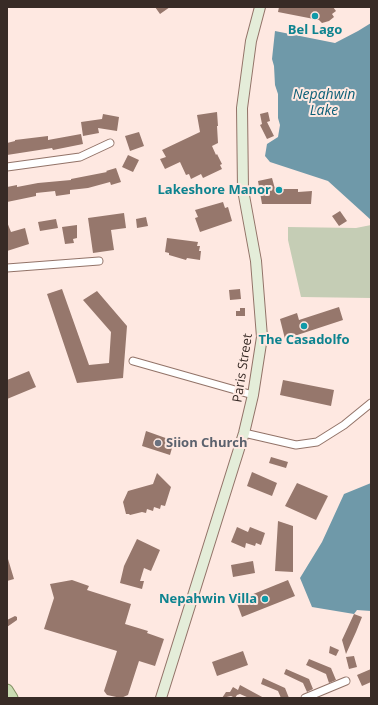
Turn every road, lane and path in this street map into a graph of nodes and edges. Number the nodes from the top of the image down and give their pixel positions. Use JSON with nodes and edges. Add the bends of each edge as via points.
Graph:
{"nodes":[{"id":1,"x":260,"y":7,"type":"edge"},
{"id":2,"x":110,"y":143,"type":"dead end"},
{"id":3,"x":7,"y":167,"type":"edge"},
{"id":4,"x":99,"y":261,"type":"dead end"},
{"id":5,"x":7,"y":268,"type":"edge"},
{"id":6,"x":133,"y":362,"type":"dead end"},
{"id":7,"x":253,"y":395,"type":"junction"},
{"id":8,"x":371,"y":403,"type":"edge"},
{"id":9,"x":244,"y":433,"type":"junction"},
{"id":10,"x":346,"y":682,"type":"dead end"},
{"id":11,"x":7,"y":690,"type":"edge"},
{"id":12,"x":12,"y":698,"type":"edge"},
{"id":13,"x":161,"y":698,"type":"edge"},
{"id":14,"x":305,"y":698,"type":"edge"}],
"edges":[{"from":1,"to":7,"type":"main road","name":"Paris Street","via":[[251,41],[242,108],[243,190],[256,261],[262,337]]},
{"from":2,"to":3,"type":"street","via":[[80,157]]},
{"from":4,"to":5,"type":"street"},
{"from":6,"to":7,"type":"street"},
{"from":7,"to":9,"type":"main road","name":"Paris Street"},
{"from":8,"to":9,"type":"street","via":[[344,425],[317,442],[296,445]]},
{"from":9,"to":13,"type":"main road","name":"Paris Street"},
{"from":10,"to":14,"type":"street"},
{"from":11,"to":12,"type":"main road"}]}
